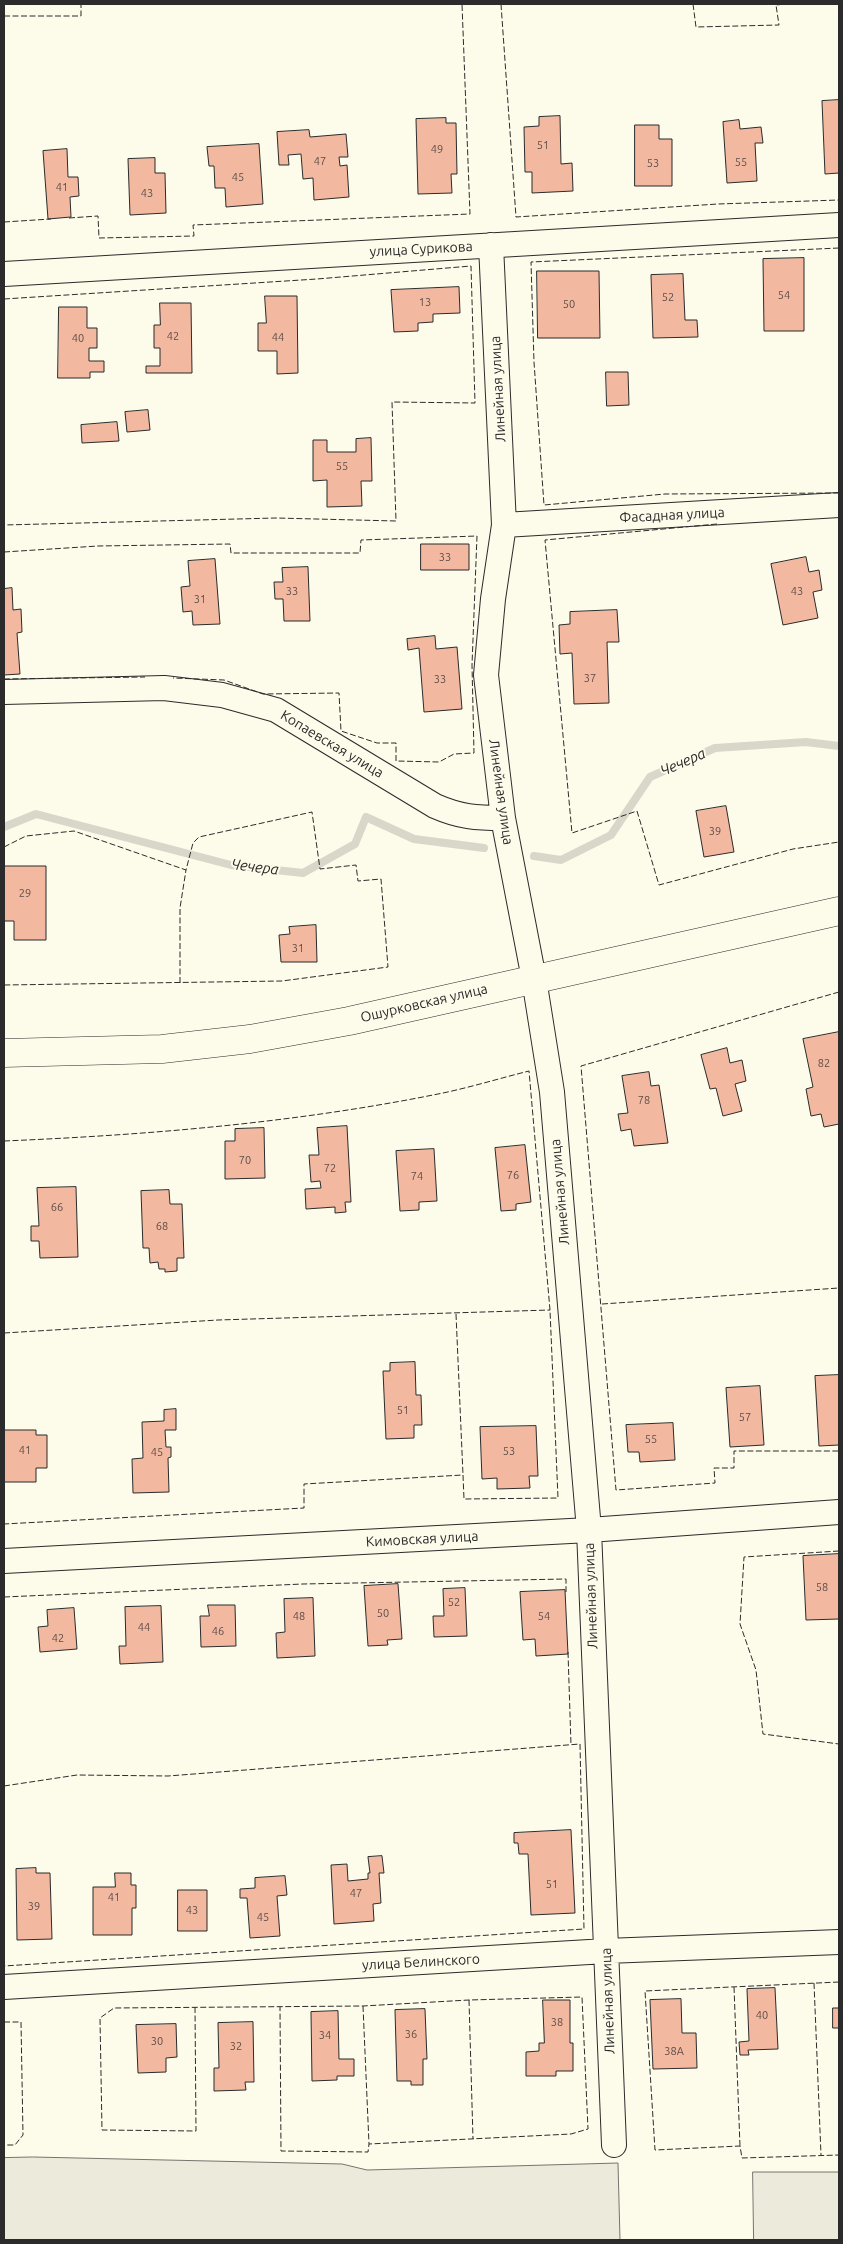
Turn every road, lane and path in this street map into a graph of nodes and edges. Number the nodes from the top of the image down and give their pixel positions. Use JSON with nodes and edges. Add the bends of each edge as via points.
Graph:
{"nodes":[{"id":1,"x":839,"y":225,"type":"edge"},
{"id":2,"x":491,"y":245,"type":"junction"},
{"id":3,"x":4,"y":274,"type":"edge"},
{"id":4,"x":839,"y":506,"type":"edge"},
{"id":5,"x":504,"y":525,"type":"junction"},
{"id":6,"x":4,"y":692,"type":"edge"},
{"id":7,"x":503,"y":818,"type":"junction"},
{"id":8,"x":839,"y":911,"type":"edge"},
{"id":9,"x":534,"y":978,"type":"junction"},
{"id":10,"x":4,"y":1052,"type":"edge"},
{"id":11,"x":839,"y":1512,"type":"edge"},
{"id":12,"x":588,"y":1530,"type":"junction"},
{"id":13,"x":4,"y":1561,"type":"edge"},
{"id":14,"x":839,"y":1942,"type":"edge"},
{"id":15,"x":606,"y":1951,"type":"junction"},
{"id":16,"x":4,"y":1986,"type":"edge"},
{"id":17,"x":614,"y":2145,"type":"dead end"}],
"edges":[{"from":1,"to":2,"type":"street","name":"улица Сурикова"},
{"from":2,"to":3,"type":"street","name":"улица Сурикова"},
{"from":2,"to":5,"type":"street","name":"Линейная улица"},
{"from":4,"to":5,"type":"street","name":"Фасадная улица"},
{"from":5,"to":7,"type":"street","name":"Линейная улица","via":[[492,600],[486,675]]},
{"from":6,"to":7,"type":"street","name":"Копаевская улица","via":[[164,688],[222,695],[276,710],[435,806],[472,818]]},
{"from":7,"to":9,"type":"street","name":"Линейная улица"},
{"from":8,"to":9,"type":"street","name":"Ошурковская улица"},
{"from":9,"to":10,"type":"street","name":"Ошурковская улица","via":[[349,1021],[250,1039],[162,1049]]},
{"from":9,"to":12,"type":"street","name":"Линейная улица","via":[[552,1092]]},
{"from":11,"to":12,"type":"street","name":"Кимовская улица"},
{"from":12,"to":13,"type":"street","name":"Кимовская улица"},
{"from":12,"to":15,"type":"street","name":"Линейная улица"},
{"from":14,"to":15,"type":"street","name":"улица Белинского"},
{"from":15,"to":16,"type":"street","name":"улица Белинского"},
{"from":15,"to":17,"type":"street","name":"Линейная улица"}]}
